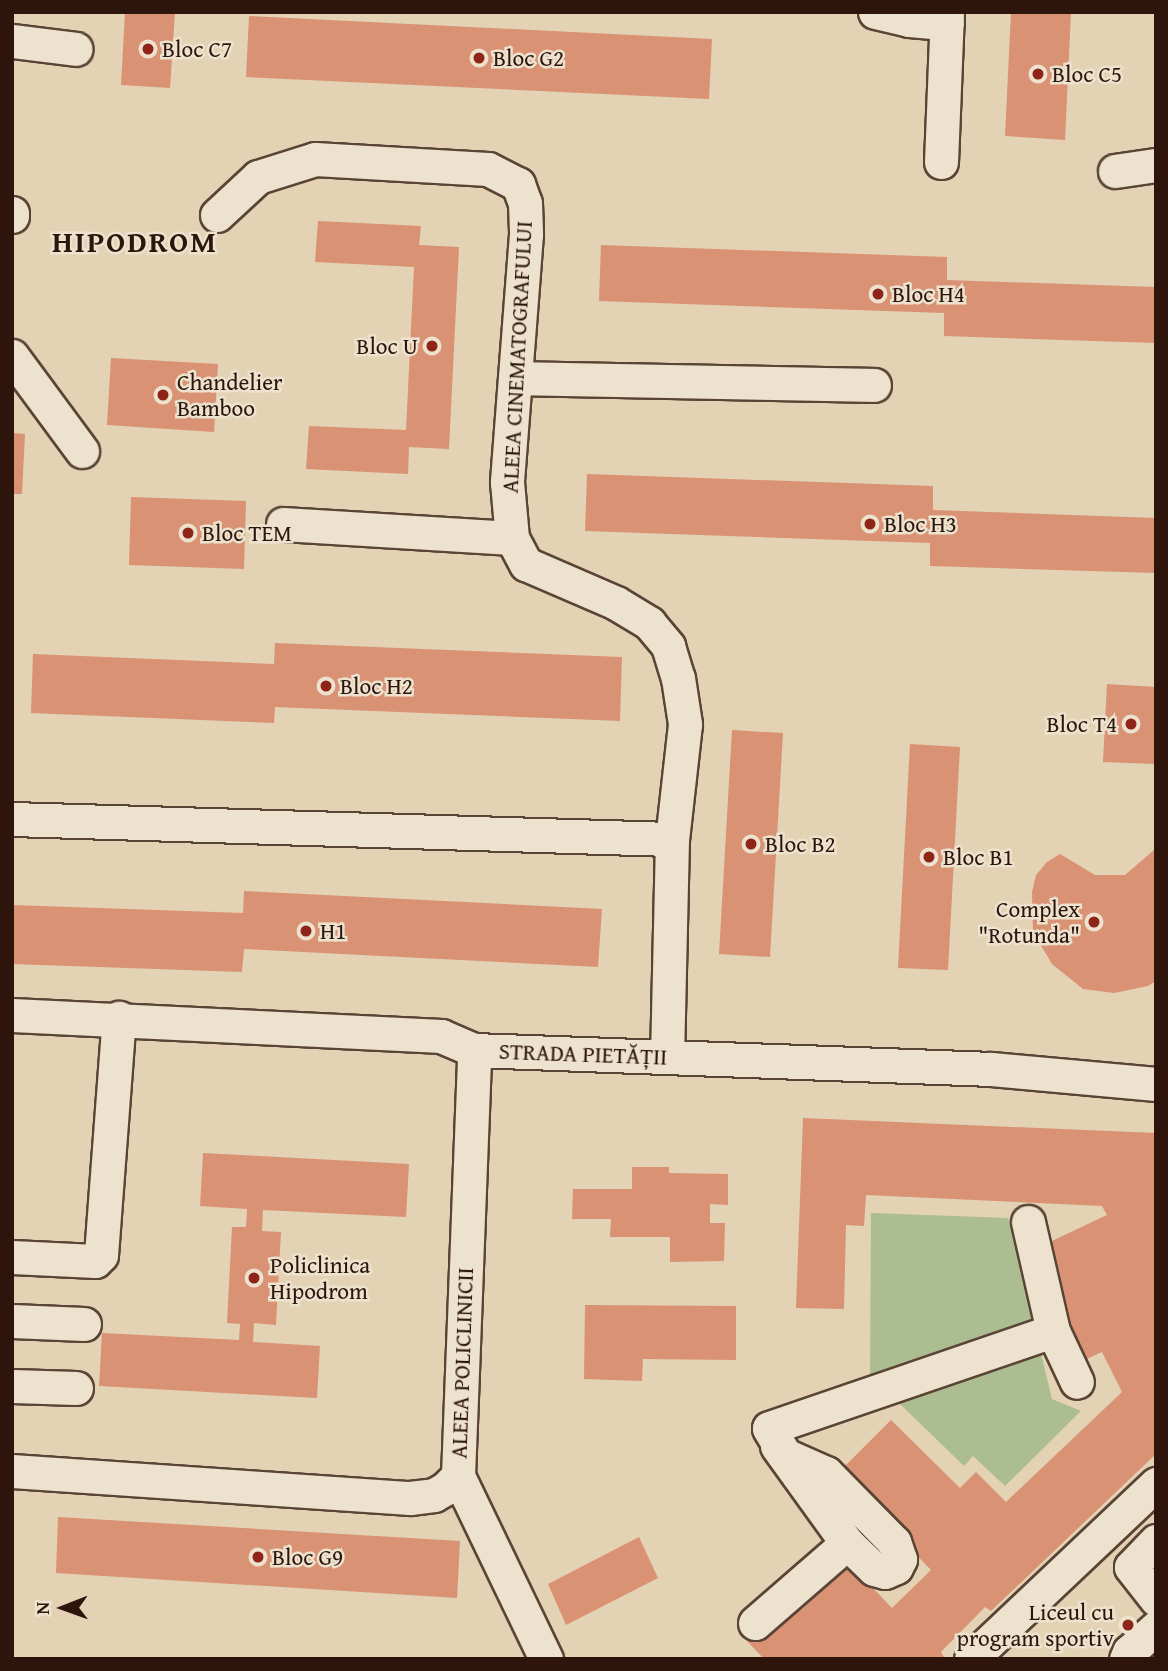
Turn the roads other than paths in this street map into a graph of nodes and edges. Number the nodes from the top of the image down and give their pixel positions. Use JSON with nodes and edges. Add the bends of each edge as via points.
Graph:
{"nodes":[{"id":1,"x":875,"y":12,"type":"edge"},
{"id":2,"x":947,"y":18,"type":"edge"},
{"id":3,"x":12,"y":41,"type":"edge"},
{"id":4,"x":76,"y":49,"type":"dead end"},
{"id":5,"x":941,"y":162,"type":"dead end"},
{"id":6,"x":1156,"y":165,"type":"edge"},
{"id":7,"x":1115,"y":171,"type":"dead end"},
{"id":8,"x":217,"y":215,"type":"dead end"},
{"id":9,"x":12,"y":356,"type":"edge"},
{"id":10,"x":515,"y":378,"type":"junction"},
{"id":11,"x":874,"y":385,"type":"dead end"},
{"id":12,"x":82,"y":451,"type":"dead end"},
{"id":13,"x":283,"y":524,"type":"dead end"},
{"id":14,"x":512,"y":538,"type":"junction"},
{"id":15,"x":12,"y":819,"type":"edge"},
{"id":16,"x":673,"y":839,"type":"junction"},
{"id":17,"x":12,"y":1015,"type":"edge"},
{"id":18,"x":119,"y":1018,"type":"junction"},
{"id":19,"x":474,"y":1049,"type":"junction"},
{"id":20,"x":667,"y":1057,"type":"junction"},
{"id":21,"x":1156,"y":1084,"type":"edge"},
{"id":22,"x":1028,"y":1222,"type":"dead end"},
{"id":23,"x":12,"y":1257,"type":"edge"},
{"id":24,"x":12,"y":1321,"type":"edge"},
{"id":25,"x":84,"y":1324,"type":"dead end"},
{"id":26,"x":1053,"y":1331,"type":"junction"},
{"id":27,"x":1077,"y":1382,"type":"dead end"},
{"id":28,"x":12,"y":1387,"type":"edge"},
{"id":29,"x":76,"y":1388,"type":"dead end"},
{"id":30,"x":777,"y":1446,"type":"junction"},
{"id":31,"x":12,"y":1471,"type":"edge"},
{"id":32,"x":458,"y":1476,"type":"junction"},
{"id":33,"x":1156,"y":1484,"type":"edge"},
{"id":34,"x":1156,"y":1541,"type":"edge"},
{"id":35,"x":847,"y":1543,"type":"junction"},
{"id":36,"x":1156,"y":1599,"type":"edge"},
{"id":37,"x":755,"y":1623,"type":"dead end"},
{"id":38,"x":1156,"y":1628,"type":"edge"},
{"id":39,"x":546,"y":1659,"type":"edge"},
{"id":40,"x":971,"y":1659,"type":"edge"},
{"id":41,"x":1126,"y":1659,"type":"edge"}],
"edges":[{"from":1,"to":2,"type":"street","via":[[909,20]]},
{"from":2,"to":5,"type":"street"},
{"from":3,"to":4,"type":"street"},
{"from":6,"to":7,"type":"street"},
{"from":8,"to":10,"type":"street","name":"ALEEA CINEMATOGRAFULUI","via":[[258,177],[315,159],[488,169],[518,184],[525,203],[526,234]]},
{"from":9,"to":12,"type":"street"},
{"from":10,"to":11,"type":"street"},
{"from":10,"to":14,"type":"street","name":"ALEEA CINEMATOGRAFULUI","via":[[507,482]]},
{"from":13,"to":14,"type":"street"},
{"from":14,"to":16,"type":"street","name":"ALEEA CINEMATOGRAFULUI","via":[[526,564],[616,603],[649,623],[668,646],[685,724]]},
{"from":15,"to":16,"type":"street"},
{"from":16,"to":20,"type":"street","name":"ALEEA CINEMATOGRAFULUI"},
{"from":17,"to":18,"type":"street","name":"STRADA PIETĂȚII"},
{"from":18,"to":19,"type":"street","name":"STRADA PIETĂȚII","via":[[441,1036]]},
{"from":18,"to":23,"type":"street","via":[[101,1255],[95,1261]]},
{"from":19,"to":20,"type":"street","name":"STRADA PIETĂȚII"},
{"from":19,"to":32,"type":"street","name":"ALEEA POLICLINICII"},
{"from":20,"to":21,"type":"street","name":"STRADA PIETĂȚII","via":[[991,1069]]},
{"from":22,"to":26,"type":"street"},
{"from":24,"to":25,"type":"street"},
{"from":26,"to":27,"type":"street"},
{"from":26,"to":30,"type":"street","via":[[769,1428]]},
{"from":28,"to":29,"type":"street"},
{"from":30,"to":35,"type":"street"},
{"from":30,"to":35,"type":"street","via":[[794,1461],[826,1473],[894,1542],[899,1564],[879,1572]]},
{"from":31,"to":32,"type":"street","name":"ALEEA POLICLINICII","via":[[410,1498],[434,1495]]},
{"from":32,"to":39,"type":"street"},
{"from":33,"to":40,"type":"street"},
{"from":34,"to":36,"type":"street","via":[[1131,1567]]},
{"from":35,"to":37,"type":"street"},
{"from":38,"to":41,"type":"street"}]}
